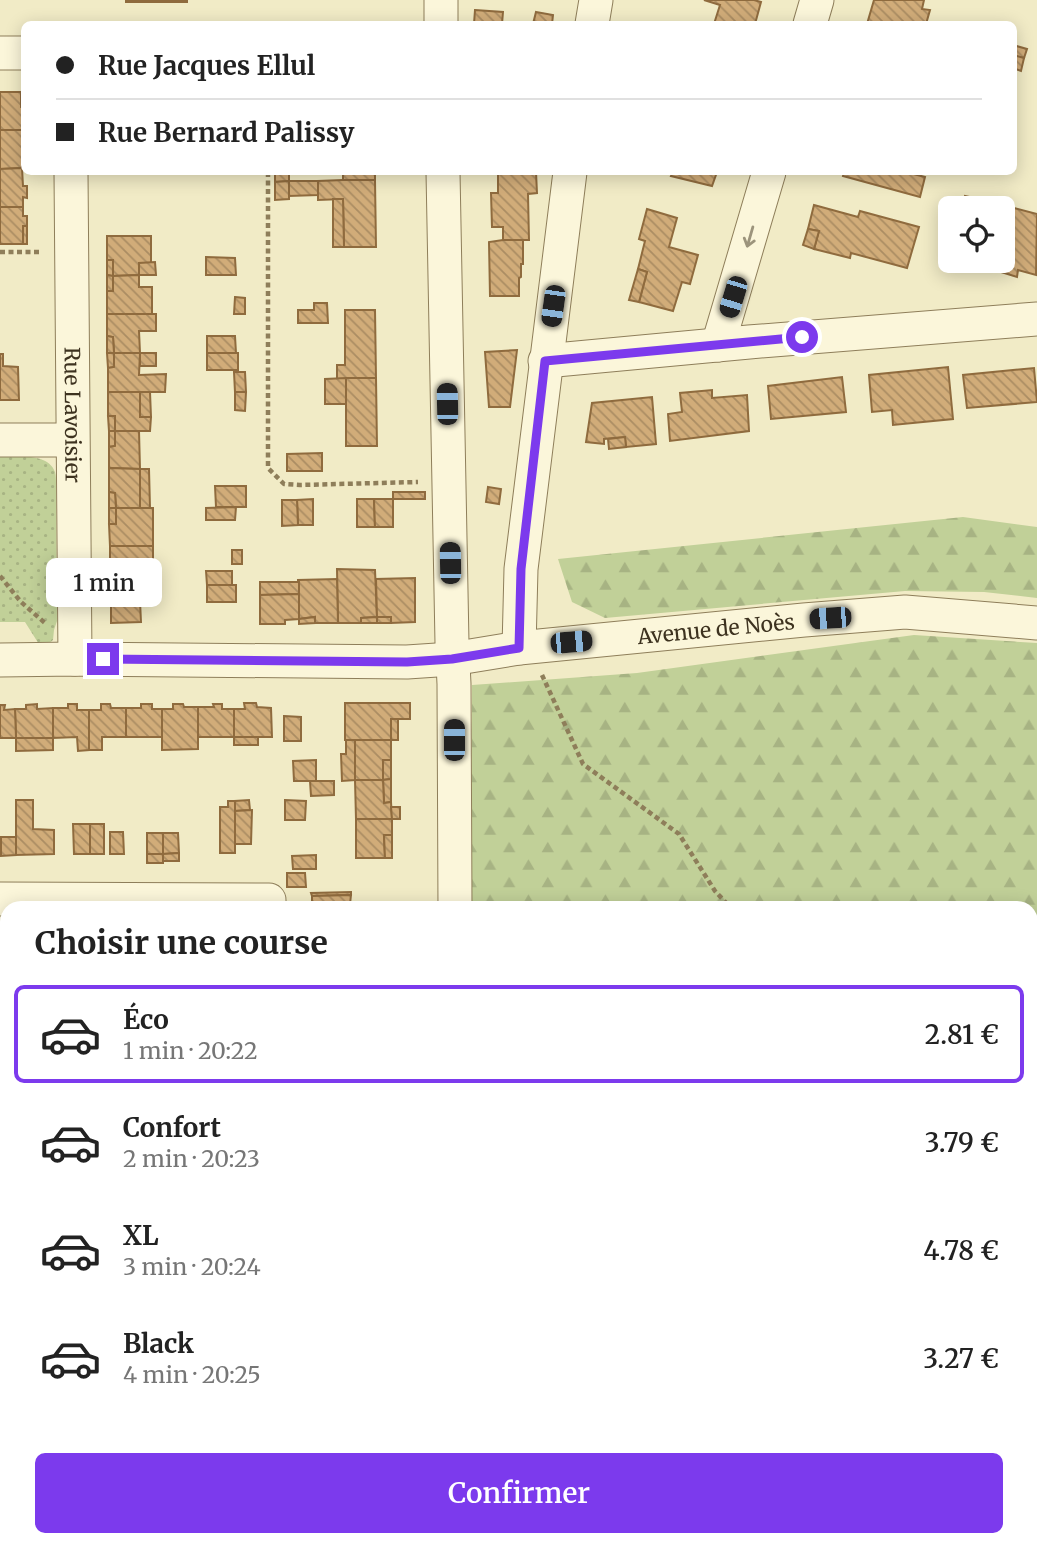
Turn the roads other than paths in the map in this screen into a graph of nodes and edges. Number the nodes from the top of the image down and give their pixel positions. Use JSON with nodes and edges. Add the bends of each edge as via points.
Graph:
{"nodes":[{"id":1,"x":441,"y":0,"type":"edge"},
{"id":2,"x":596,"y":0,"type":"edge"},
{"id":3,"x":817,"y":0,"type":"edge"},
{"id":4,"x":441,"y":21,"type":"edge"},
{"id":5,"x":592,"y":21,"type":"edge"},
{"id":6,"x":811,"y":21,"type":"edge"},
{"id":7,"x":0,"y":53,"type":"edge"},
{"id":8,"x":21,"y":53,"type":"edge"},
{"id":9,"x":71,"y":175,"type":"edge"},
{"id":10,"x":443,"y":175,"type":"edge"},
{"id":11,"x":570,"y":175,"type":"edge"},
{"id":12,"x":768,"y":175,"type":"edge"},
{"id":13,"x":1037,"y":319,"type":"edge"},
{"id":14,"x":718,"y":345,"type":"junction"},
{"id":15,"x":545,"y":361,"type":"junction"},
{"id":16,"x":0,"y":440,"type":"edge"},
{"id":17,"x":72,"y":440,"type":"junction"},
{"id":18,"x":1037,"y":623,"type":"edge"},
{"id":19,"x":75,"y":645,"type":"junction"},
{"id":20,"x":452,"y":659,"type":"junction"},
{"id":21,"x":0,"y":660,"type":"edge"},
{"id":22,"x":525,"y":660,"type":"junction"},
{"id":23,"x":0,"y":899,"type":"edge"},
{"id":24,"x":49,"y":901,"type":"edge"},
{"id":25,"x":212,"y":901,"type":"edge"},
{"id":26,"x":269,"y":901,"type":"edge"},
{"id":27,"x":455,"y":901,"type":"edge"}],
"edges":[{"from":1,"to":4,"type":"street"},
{"from":2,"to":5,"type":"street"},
{"from":3,"to":6,"type":"street"},
{"from":7,"to":8,"type":"street"},
{"from":9,"to":17,"type":"street","name":"Rue Lavoisier"},
{"from":10,"to":20,"type":"street"},
{"from":11,"to":15,"type":"street"},
{"from":12,"to":14,"type":"street","one_way":true},
{"from":13,"to":14,"type":"street"},
{"from":14,"to":15,"type":"street"},
{"from":15,"to":22,"type":"street","via":[[521,569]]},
{"from":16,"to":17,"type":"street"},
{"from":17,"to":19,"type":"street","name":"Rue Lavoisier"},
{"from":18,"to":22,"type":"street","name":"Avenue de Noès","via":[[905,612],[791,621]]},
{"from":19,"to":20,"type":"street","name":"Avenue de Noès","via":[[407,662]]},
{"from":19,"to":21,"type":"street","name":"Avenue de Noès"},
{"from":20,"to":22,"type":"street","name":"Avenue de Noès"},
{"from":20,"to":27,"type":"street"},
{"from":23,"to":24,"type":"street"},
{"from":25,"to":26,"type":"street"}]}
